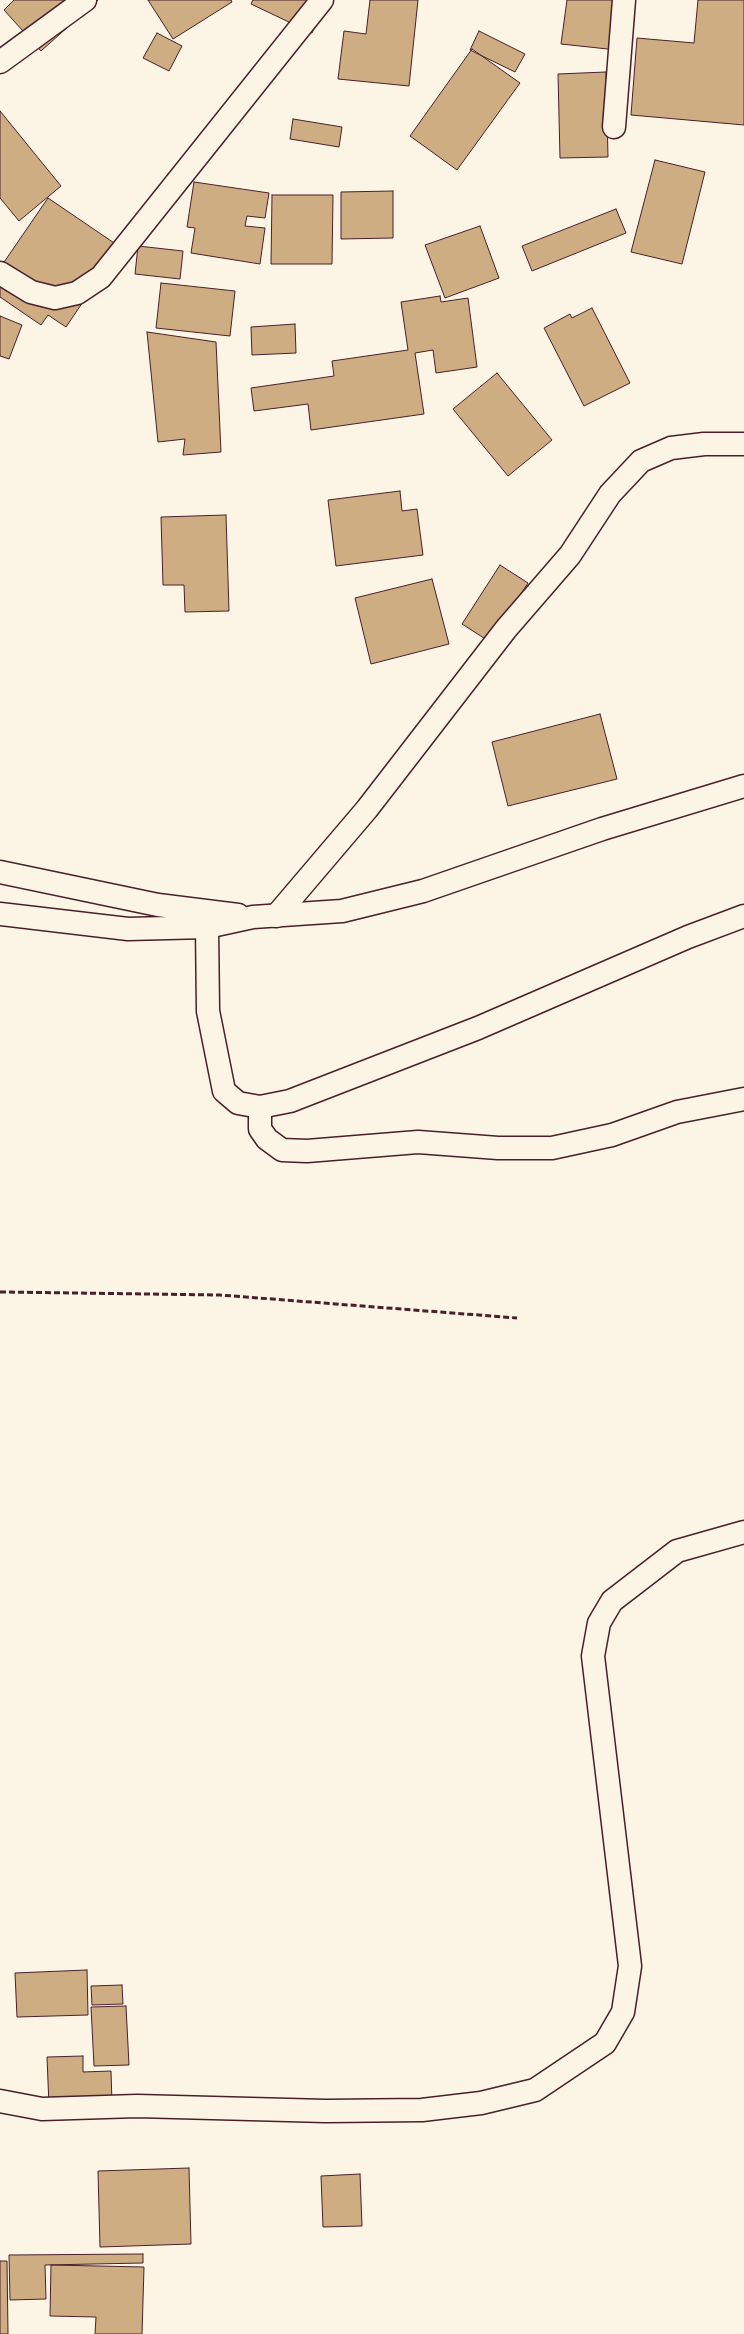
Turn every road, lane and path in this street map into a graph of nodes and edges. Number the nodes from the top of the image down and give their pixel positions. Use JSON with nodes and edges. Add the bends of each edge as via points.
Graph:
{"nodes":[{"id":1,"x":86,"y":0,"type":"edge"},
{"id":2,"x":322,"y":0,"type":"edge"},
{"id":3,"x":624,"y":0,"type":"edge"},
{"id":4,"x":0,"y":62,"type":"edge"},
{"id":5,"x":614,"y":127,"type":"dead end"},
{"id":6,"x":0,"y":273,"type":"edge"},
{"id":7,"x":744,"y":444,"type":"edge"},
{"id":8,"x":744,"y":786,"type":"edge"},
{"id":9,"x":0,"y":872,"type":"edge"},
{"id":10,"x":0,"y":914,"type":"edge"},
{"id":11,"x":276,"y":916,"type":"junction"},
{"id":12,"x":744,"y":916,"type":"edge"},
{"id":13,"x":253,"y":917,"type":"junction"},
{"id":14,"x":207,"y":927,"type":"junction"},
{"id":15,"x":744,"y":1099,"type":"edge"},
{"id":16,"x":260,"y":1106,"type":"junction"},
{"id":17,"x":744,"y":1532,"type":"edge"},
{"id":18,"x":0,"y":2101,"type":"edge"}],
"edges":[{"from":1,"to":4,"type":"street"},
{"from":2,"to":6,"type":"street","via":[[101,277],[77,293],[55,298],[31,292]]},
{"from":3,"to":5,"type":"street"},
{"from":7,"to":11,"type":"street","via":[[704,444],[671,448],[641,461],[610,494],[570,555],[506,629],[367,809]]},
{"from":8,"to":11,"type":"street","via":[[602,829],[423,891],[342,911]]},
{"from":9,"to":13,"type":"street","via":[[151,903]]},
{"from":10,"to":14,"type":"street","via":[[128,929]]},
{"from":11,"to":13,"type":"street"},
{"from":12,"to":16,"type":"street","via":[[688,937],[478,1028],[290,1101]]},
{"from":13,"to":14,"type":"street"},
{"from":14,"to":16,"type":"street","via":[[208,1011],[224,1091],[238,1103]]},
{"from":15,"to":16,"type":"street","via":[[677,1112],[612,1135],[552,1148],[498,1148],[418,1142],[307,1152],[282,1150],[267,1139],[260,1129]]},
{"from":17,"to":18,"type":"street","via":[[677,1551],[612,1601],[599,1623],[593,1656],[630,1966],[623,2012],[605,2043],[535,2090],[481,2103],[422,2110],[326,2111],[137,2106],[42,2109]]}]}
